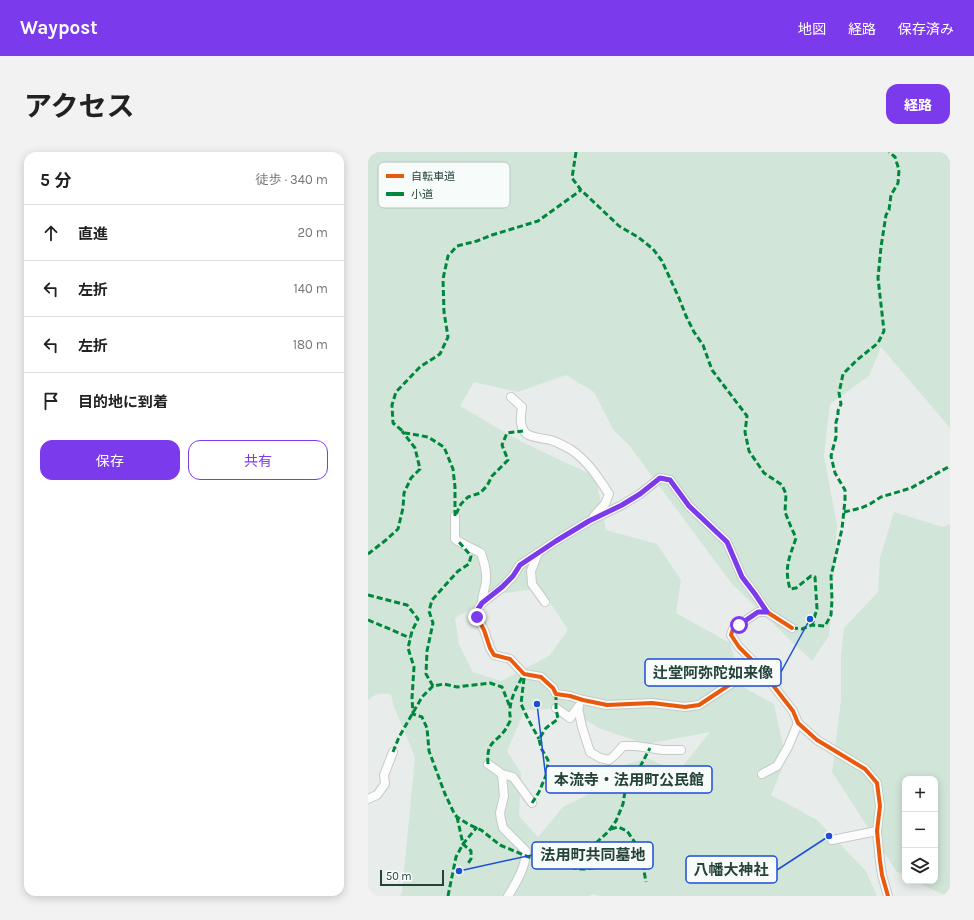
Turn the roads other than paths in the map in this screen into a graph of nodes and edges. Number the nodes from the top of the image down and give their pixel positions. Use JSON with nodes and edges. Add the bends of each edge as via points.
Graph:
{"nodes":[{"id":1,"x":511,"y":397,"type":"dead end"},
{"id":2,"x":455,"y":516,"type":"dead end"},
{"id":3,"x":589,"y":521,"type":"junction"},
{"id":4,"x":538,"y":553,"type":"junction"},
{"id":5,"x":546,"y":602,"type":"dead end"},
{"id":6,"x":482,"y":603,"type":"junction"},
{"id":7,"x":767,"y":612,"type":"junction"},
{"id":8,"x":792,"y":628,"type":"dead end"},
{"id":9,"x":758,"y":666,"type":"junction"},
{"id":10,"x":583,"y":700,"type":"junction"},
{"id":11,"x":556,"y":708,"type":"dead end"},
{"id":12,"x":578,"y":708,"type":"junction"},
{"id":13,"x":798,"y":723,"type":"junction"},
{"id":14,"x":682,"y":750,"type":"dead end"},
{"id":15,"x":393,"y":752,"type":"dead end"},
{"id":16,"x":488,"y":764,"type":"dead end"},
{"id":17,"x":502,"y":774,"type":"junction"},
{"id":18,"x":762,"y":774,"type":"dead end"},
{"id":19,"x":368,"y":799,"type":"edge"},
{"id":20,"x":532,"y":803,"type":"dead end"},
{"id":21,"x":877,"y":831,"type":"junction"},
{"id":22,"x":832,"y":840,"type":"dead end"},
{"id":23,"x":508,"y":896,"type":"edge"},
{"id":24,"x":888,"y":896,"type":"edge"}],
"edges":[{"from":1,"to":3,"type":"street","via":[[522,407],[521,421],[527,434],[551,440],[570,450],[585,461],[609,494],[606,504]]},
{"from":2,"to":6,"type":"street","via":[[455,539],[481,553],[486,568]]},
{"from":3,"to":4,"type":"street"},
{"from":3,"to":7,"type":"street","via":[[622,505],[660,478],[670,480],[689,506],[727,542],[742,577]]},
{"from":4,"to":5,"type":"street","via":[[531,571],[532,584]]},
{"from":4,"to":6,"type":"street","via":[[520,565],[513,576]]},
{"from":6,"to":10,"type":"street","via":[[477,617],[494,656],[510,659],[524,674],[541,677],[556,694]]},
{"from":7,"to":8,"type":"street"},
{"from":7,"to":9,"type":"street","via":[[758,612],[733,629],[731,635]]},
{"from":9,"to":10,"type":"street","via":[[699,705],[607,705]]},
{"from":9,"to":13,"type":"street","via":[[793,712]]},
{"from":10,"to":12,"type":"street"},
{"from":11,"to":12,"type":"street","via":[[570,718]]},
{"from":12,"to":14,"type":"street","via":[[590,752],[600,758],[609,760],[623,746]]},
{"from":13,"to":18,"type":"street","via":[[788,747],[776,766]]},
{"from":13,"to":21,"type":"street","via":[[817,740],[865,769],[877,783],[880,806]]},
{"from":15,"to":19,"type":"street","via":[[384,775],[385,784],[377,795]]},
{"from":16,"to":17,"type":"street"},
{"from":17,"to":20,"type":"street","via":[[513,777]]},
{"from":17,"to":23,"type":"street","via":[[504,796],[500,813],[503,828],[526,851],[520,875]]},
{"from":21,"to":22,"type":"street"},
{"from":21,"to":24,"type":"street","via":[[882,875]]}]}
